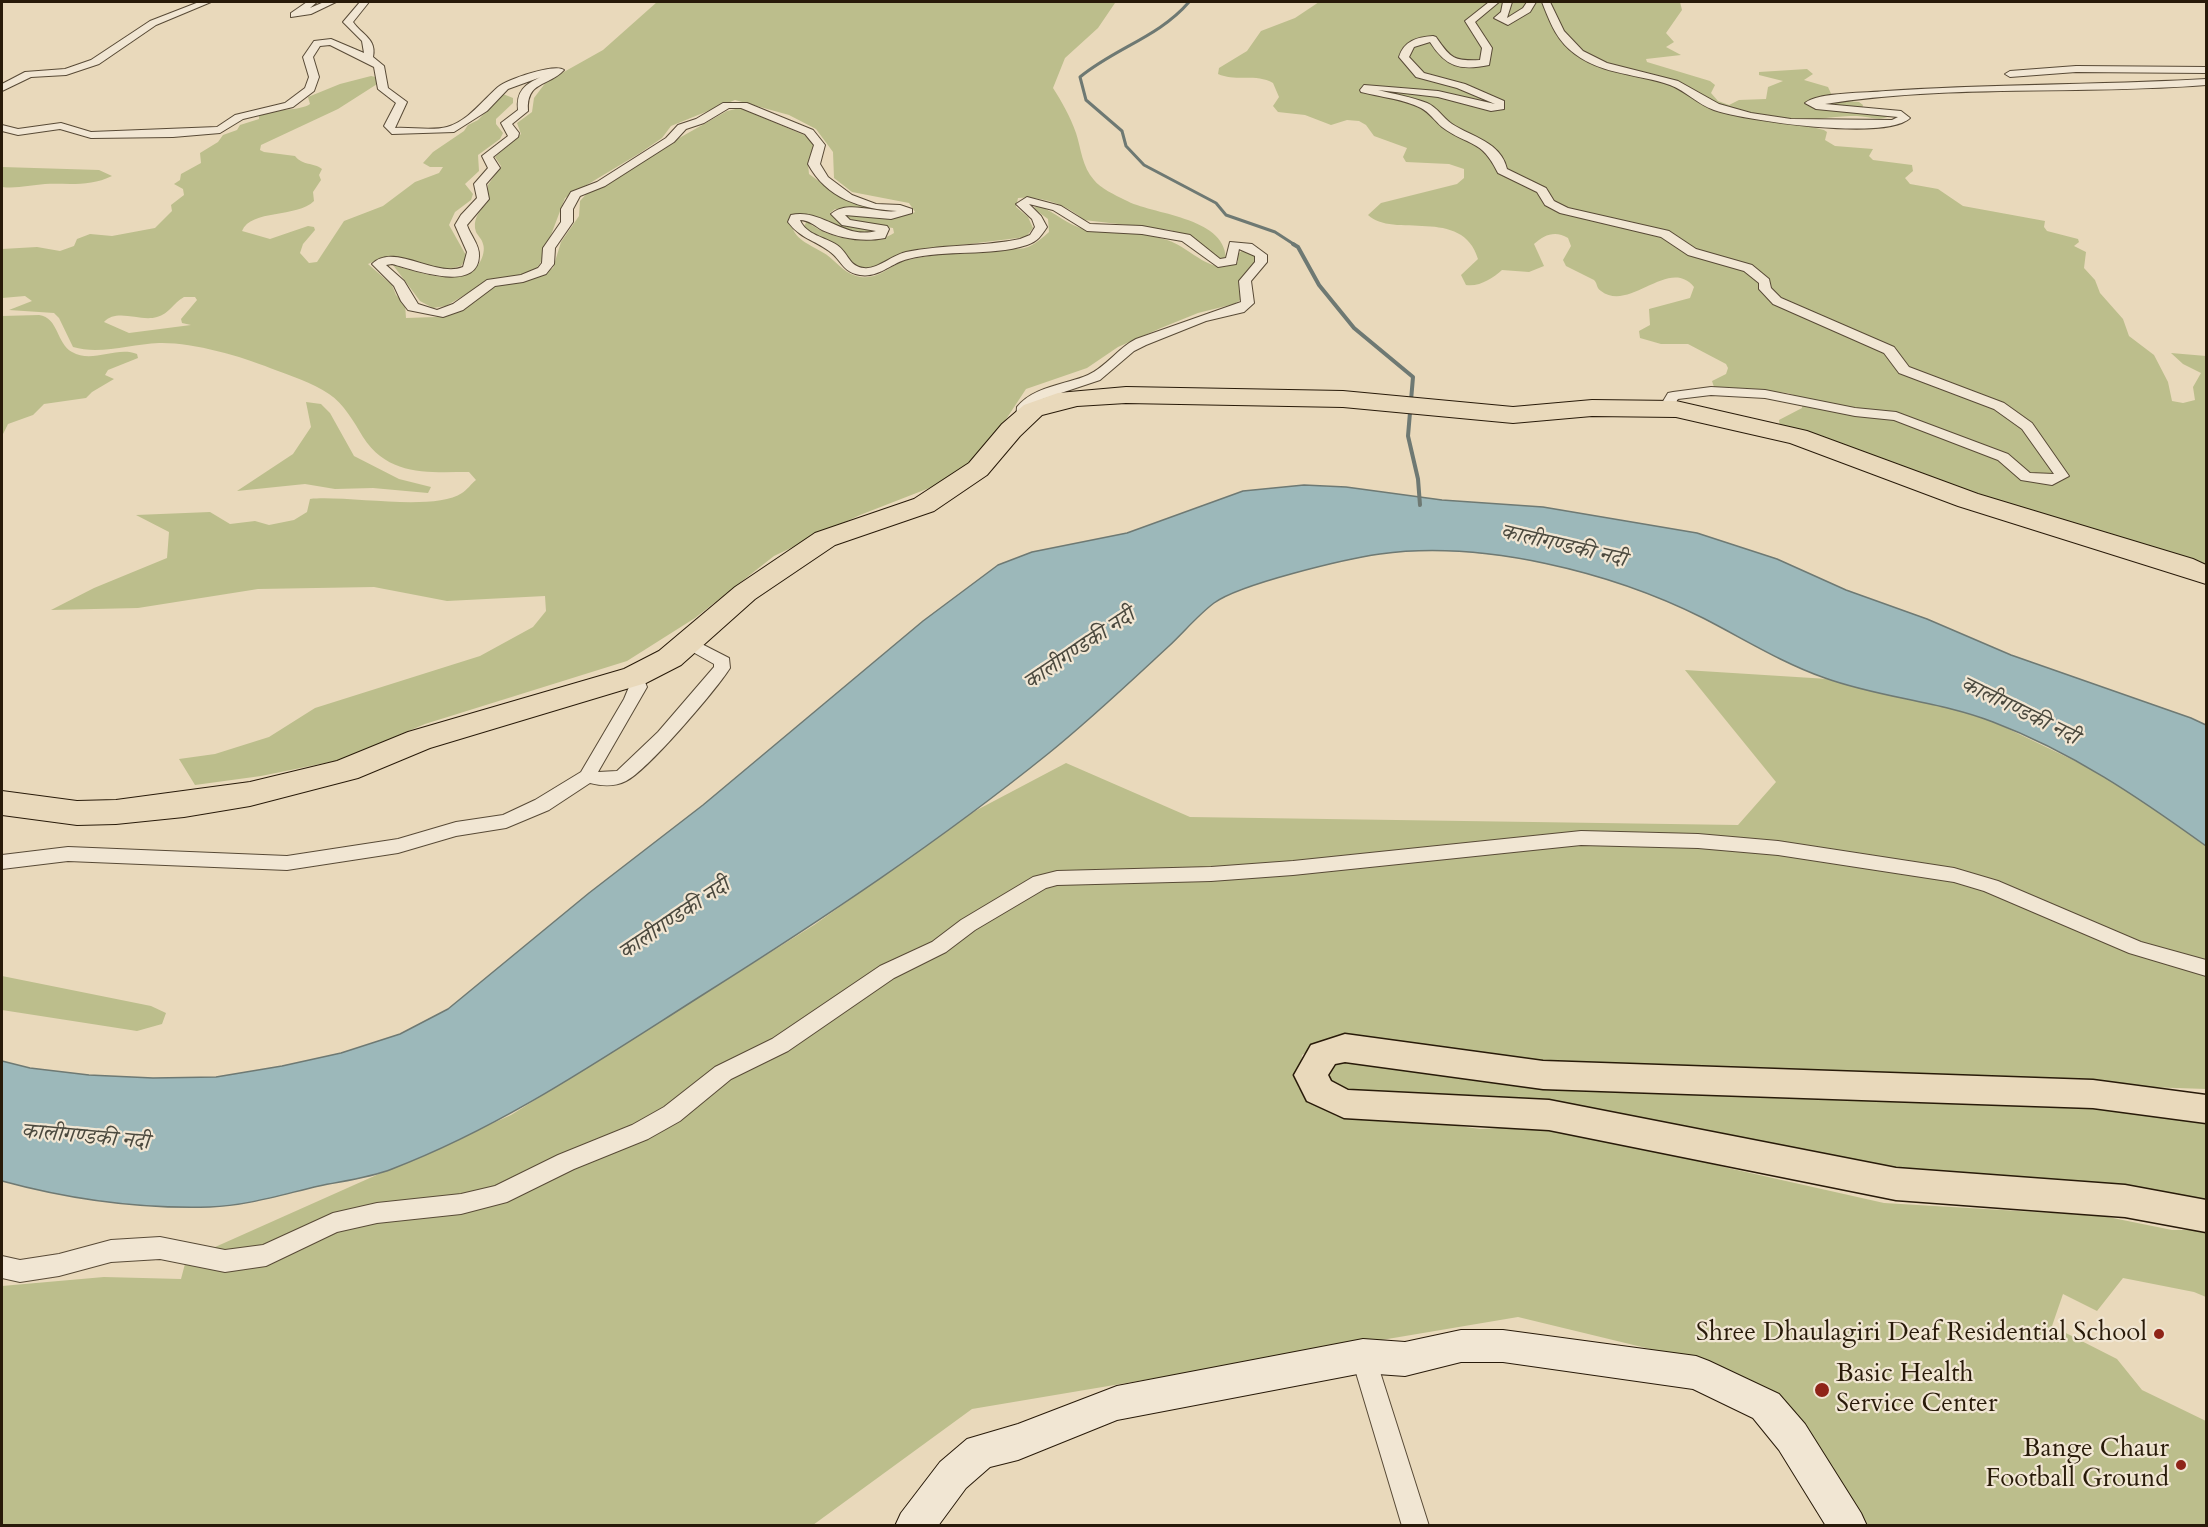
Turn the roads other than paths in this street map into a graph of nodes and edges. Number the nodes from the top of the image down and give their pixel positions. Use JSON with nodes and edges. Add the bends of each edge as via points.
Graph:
{"nodes":[{"id":1,"x":206,"y":2,"type":"edge"},
{"id":2,"x":312,"y":2,"type":"edge"},
{"id":3,"x":330,"y":2,"type":"edge"},
{"id":4,"x":364,"y":2,"type":"edge"},
{"id":5,"x":1494,"y":2,"type":"edge"},
{"id":6,"x":1507,"y":2,"type":"edge"},
{"id":7,"x":1531,"y":2,"type":"edge"},
{"id":8,"x":1546,"y":2,"type":"edge"},
{"id":9,"x":368,"y":58,"type":"junction"},
{"id":10,"x":2206,"y":70,"type":"edge"},
{"id":11,"x":2010,"y":74,"type":"dead end"},
{"id":12,"x":2206,"y":82,"type":"edge"},
{"id":13,"x":2,"y":88,"type":"edge"},
{"id":14,"x":2,"y":128,"type":"edge"},
{"id":15,"x":1676,"y":409,"type":"junction"},
{"id":16,"x":1023,"y":420,"type":"junction"},
{"id":17,"x":2206,"y":575,"type":"edge"},
{"id":18,"x":690,"y":643,"type":"junction"},
{"id":19,"x":635,"y":676,"type":"junction"},
{"id":20,"x":587,"y":776,"type":"junction"},
{"id":21,"x":2,"y":803,"type":"edge"},
{"id":22,"x":2,"y":862,"type":"edge"},
{"id":23,"x":2206,"y":968,"type":"edge"},
{"id":24,"x":2206,"y":1109,"type":"edge"},
{"id":25,"x":2206,"y":1216,"type":"edge"},
{"id":26,"x":2,"y":1268,"type":"edge"},
{"id":27,"x":1363,"y":1356,"type":"junction"},
{"id":28,"x":914,"y":1526,"type":"edge"},
{"id":29,"x":1416,"y":1526,"type":"edge"},
{"id":30,"x":1848,"y":1526,"type":"edge"}],
"edges":[{"from":1,"to":13,"type":"street","via":[[153,23],[95,62],[66,72],[29,74]]},
{"from":2,"to":3,"type":"street","via":[[294,15]]},
{"from":4,"to":9,"type":"street","via":[[348,22],[366,40],[370,48]]},
{"from":5,"to":15,"type":"street","via":[[1470,21],[1487,48],[1485,63],[1458,64],[1444,56],[1433,39],[1414,42],[1407,47],[1404,57],[1420,75],[1461,86],[1500,103],[1500,107],[1438,94],[1376,87],[1365,90],[1425,106],[1448,126],[1479,141],[1500,162],[1502,171],[1542,190],[1553,207],[1665,234],[1702,257],[1748,268],[1765,282],[1765,289],[1777,301],[1889,350],[1904,370],[1999,406],[2027,426],[2062,476],[2052,481],[2026,477],[1996,454],[1896,416],[1855,412],[1788,397],[1688,392],[1673,396],[1670,403]]},
{"from":6,"to":7,"type":"street","via":[[1506,13],[1499,18],[1508,22],[1527,10]]},
{"from":8,"to":12,"type":"street","via":[[1558,33],[1578,51],[1607,68],[1673,82],[1728,111],[1805,124],[1894,123],[1905,118],[1901,114],[1810,103],[1848,97],[1979,88],[2139,87]]},
{"from":9,"to":14,"type":"street","via":[[331,42],[316,43],[308,53],[314,77],[310,89],[289,105],[239,117],[220,130],[91,135],[61,126],[18,132]]},
{"from":9,"to":16,"type":"street","via":[[379,66],[380,84],[387,94],[402,102],[389,126],[397,131],[450,130],[483,109],[504,87],[559,70],[524,92],[523,111],[507,122],[513,137],[488,156],[494,168],[480,184],[483,199],[462,225],[475,258],[468,268],[449,274],[392,260],[378,264],[400,284],[407,301],[429,313],[458,307],[491,283],[542,271],[548,264],[549,248],[567,222],[567,209],[575,194],[601,184],[670,140],[682,127],[734,104],[809,132],[820,145],[814,164],[816,171],[836,190],[874,207],[908,211],[893,215],[842,211],[837,214],[846,223],[883,230],[881,235],[874,236],[837,233],[809,216],[795,217],[794,222],[807,237],[831,247],[839,253],[843,264],[853,270],[872,272],[901,256],[921,252],[1029,239],[1041,227],[1038,218],[1022,204],[1027,200],[1057,208],[1087,226],[1186,238],[1218,263],[1232,261],[1234,245],[1261,255],[1261,262],[1245,281],[1248,303],[1129,348],[1095,377],[1038,396],[1024,407]]},
{"from":10,"to":11,"type":"street","via":[[2076,69]]},
{"from":15,"to":16,"type":"highway","via":[[1592,408],[1513,415],[1370,401],[1100,396],[1058,400],[1033,410]]},
{"from":15,"to":17,"type":"highway","via":[[1798,437],[1968,500]]},
{"from":16,"to":18,"type":"highway","via":[[990,459],[961,482],[909,511],[825,539],[745,593]]},
{"from":18,"to":19,"type":"highway"},
{"from":18,"to":20,"type":"street","via":[[723,662],[713,679],[664,736],[623,775],[606,780]]},
{"from":19,"to":20,"type":"street","via":[[638,687],[633,699]]},
{"from":19,"to":21,"type":"highway","via":[[469,724],[346,770],[250,794],[116,812],[77,813]]},
{"from":20,"to":22,"type":"street","via":[[506,821],[336,857],[255,863],[68,854]]},
{"from":23,"to":26,"type":"street","via":[[2136,948],[1991,886],[1954,875],[1778,848],[1698,841],[1581,838],[1281,869],[1057,878],[1040,882],[939,947],[887,972],[788,1040],[723,1074],[640,1132],[499,1195],[461,1204],[377,1212],[333,1223],[266,1255],[225,1261],[160,1248],[111,1251],[21,1271]]},
{"from":24,"to":25,"type":"main road","via":[[2093,1094],[1543,1075],[1345,1048],[1322,1053],[1314,1062],[1311,1075],[1324,1095],[1353,1106],[1549,1115],[1896,1184],[2125,1201]]},
{"from":27,"to":28,"type":"main road","via":[[1117,1403],[1018,1442],[980,1452],[953,1475]]},
{"from":27,"to":29,"type":"street"},
{"from":27,"to":30,"type":"main road","via":[[1405,1359],[1461,1346],[1503,1346],[1696,1373],[1766,1406],[1792,1437]]}]}
